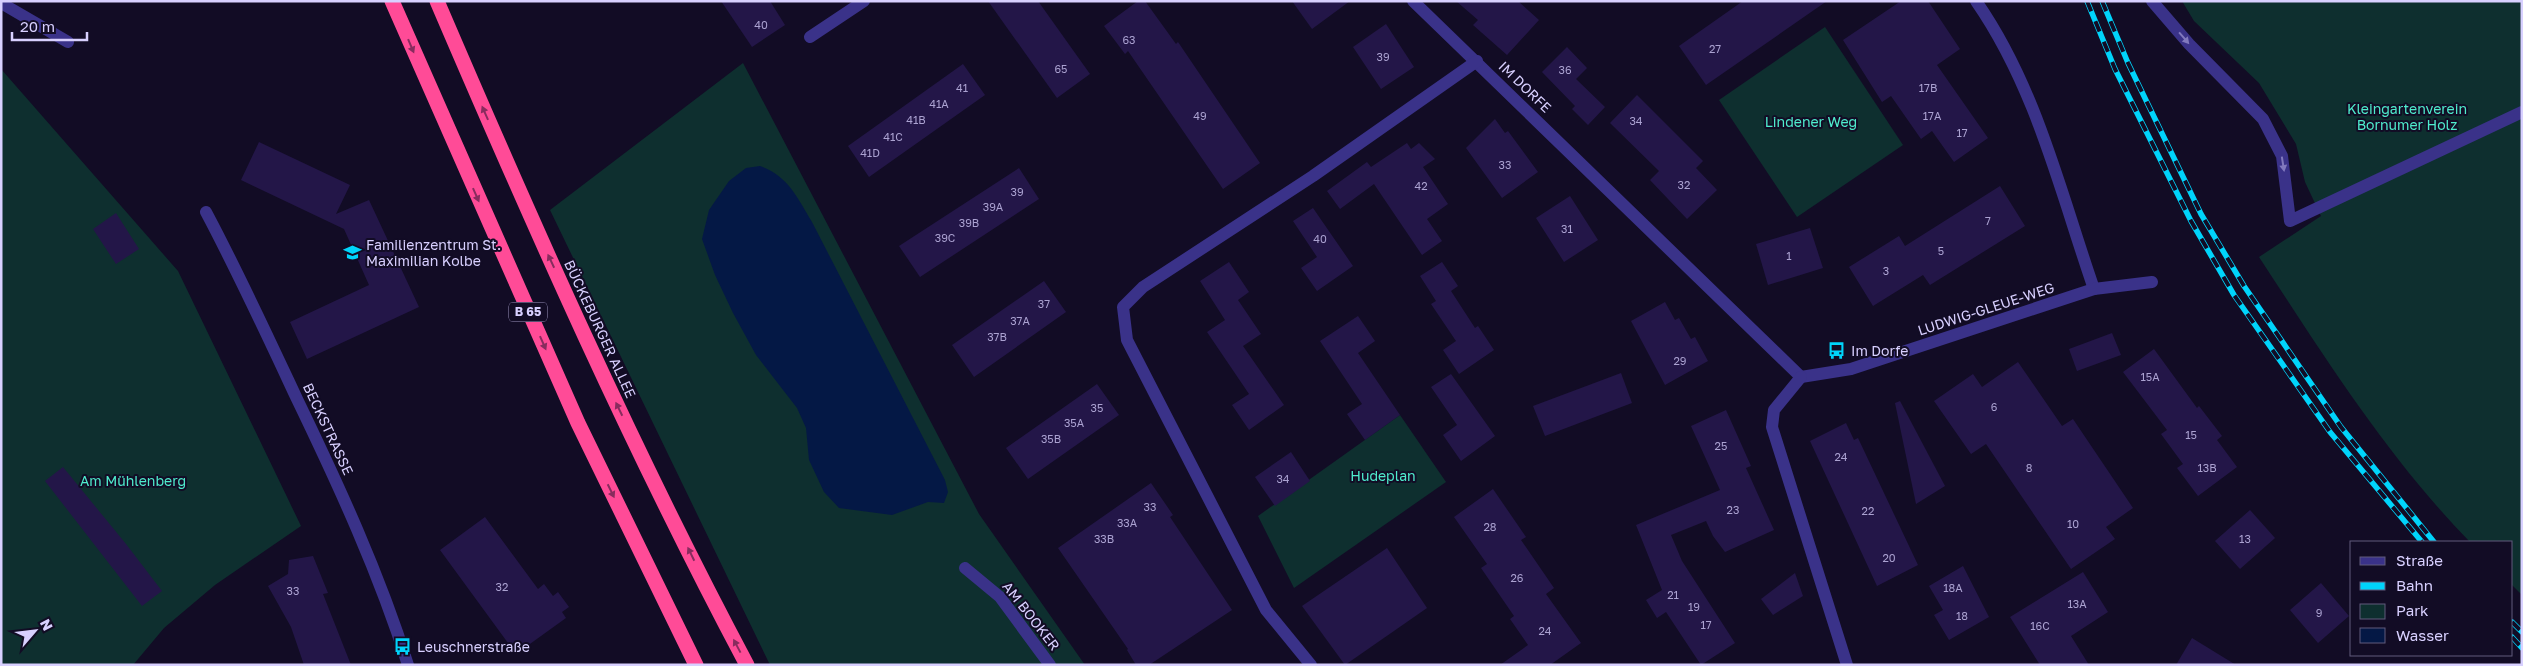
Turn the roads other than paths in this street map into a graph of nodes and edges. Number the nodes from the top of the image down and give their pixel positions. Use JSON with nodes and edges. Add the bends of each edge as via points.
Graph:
{"nodes":[{"id":1,"x":392,"y":1,"type":"edge"},
{"id":2,"x":437,"y":1,"type":"edge"},
{"id":3,"x":864,"y":1,"type":"edge"},
{"id":4,"x":1413,"y":1,"type":"edge"},
{"id":5,"x":1976,"y":1,"type":"edge"},
{"id":6,"x":2152,"y":1,"type":"edge"},
{"id":7,"x":1,"y":3,"type":"edge"},
{"id":8,"x":810,"y":37,"type":"dead end"},
{"id":9,"x":68,"y":42,"type":"dead end"},
{"id":10,"x":1477,"y":61,"type":"junction"},
{"id":11,"x":2522,"y":112,"type":"edge"},
{"id":12,"x":206,"y":212,"type":"dead end"},
{"id":13,"x":2152,"y":282,"type":"dead end"},
{"id":14,"x":2094,"y":289,"type":"junction"},
{"id":15,"x":1801,"y":377,"type":"junction"},
{"id":16,"x":965,"y":568,"type":"dead end"},
{"id":17,"x":408,"y":665,"type":"edge"},
{"id":18,"x":696,"y":665,"type":"edge"},
{"id":19,"x":747,"y":665,"type":"edge"},
{"id":20,"x":1050,"y":665,"type":"edge"},
{"id":21,"x":1311,"y":665,"type":"edge"},
{"id":22,"x":1847,"y":665,"type":"edge"}],
"edges":[{"from":1,"to":18,"type":"highway","number":"B 65","one_way":true,"via":[[574,414]]},
{"from":19,"to":2,"type":"highway","name":"BÜCKEBURGER ALLEE","one_way":true,"via":[[601,370]]},
{"from":3,"to":8,"type":"street"},
{"from":4,"to":10,"type":"street","name":"IM DORFE"},
{"from":5,"to":14,"type":"street","via":[[1998,32],[2029,95]]},
{"from":6,"to":11,"type":"street","one_way":true,"via":[[2188,44],[2263,119],[2282,156],[2290,221]]},
{"from":7,"to":9,"type":"street"},
{"from":10,"to":15,"type":"street","name":"IM DORFE"},
{"from":10,"to":21,"type":"street","via":[[1313,176],[1143,288],[1123,307],[1127,340],[1266,610]]},
{"from":12,"to":17,"type":"street","name":"BECKSTRASSE","via":[[337,483],[376,572]]},
{"from":13,"to":14,"type":"street","name":"LUDWIG-GLEUE-WEG"},
{"from":14,"to":15,"type":"street","name":"LUDWIG-GLEUE-WEG","via":[[1851,369]]},
{"from":15,"to":22,"type":"street","via":[[1774,410],[1772,427]]},
{"from":16,"to":20,"type":"street","name":"AM BOOKER","via":[[1000,597]]}]}
